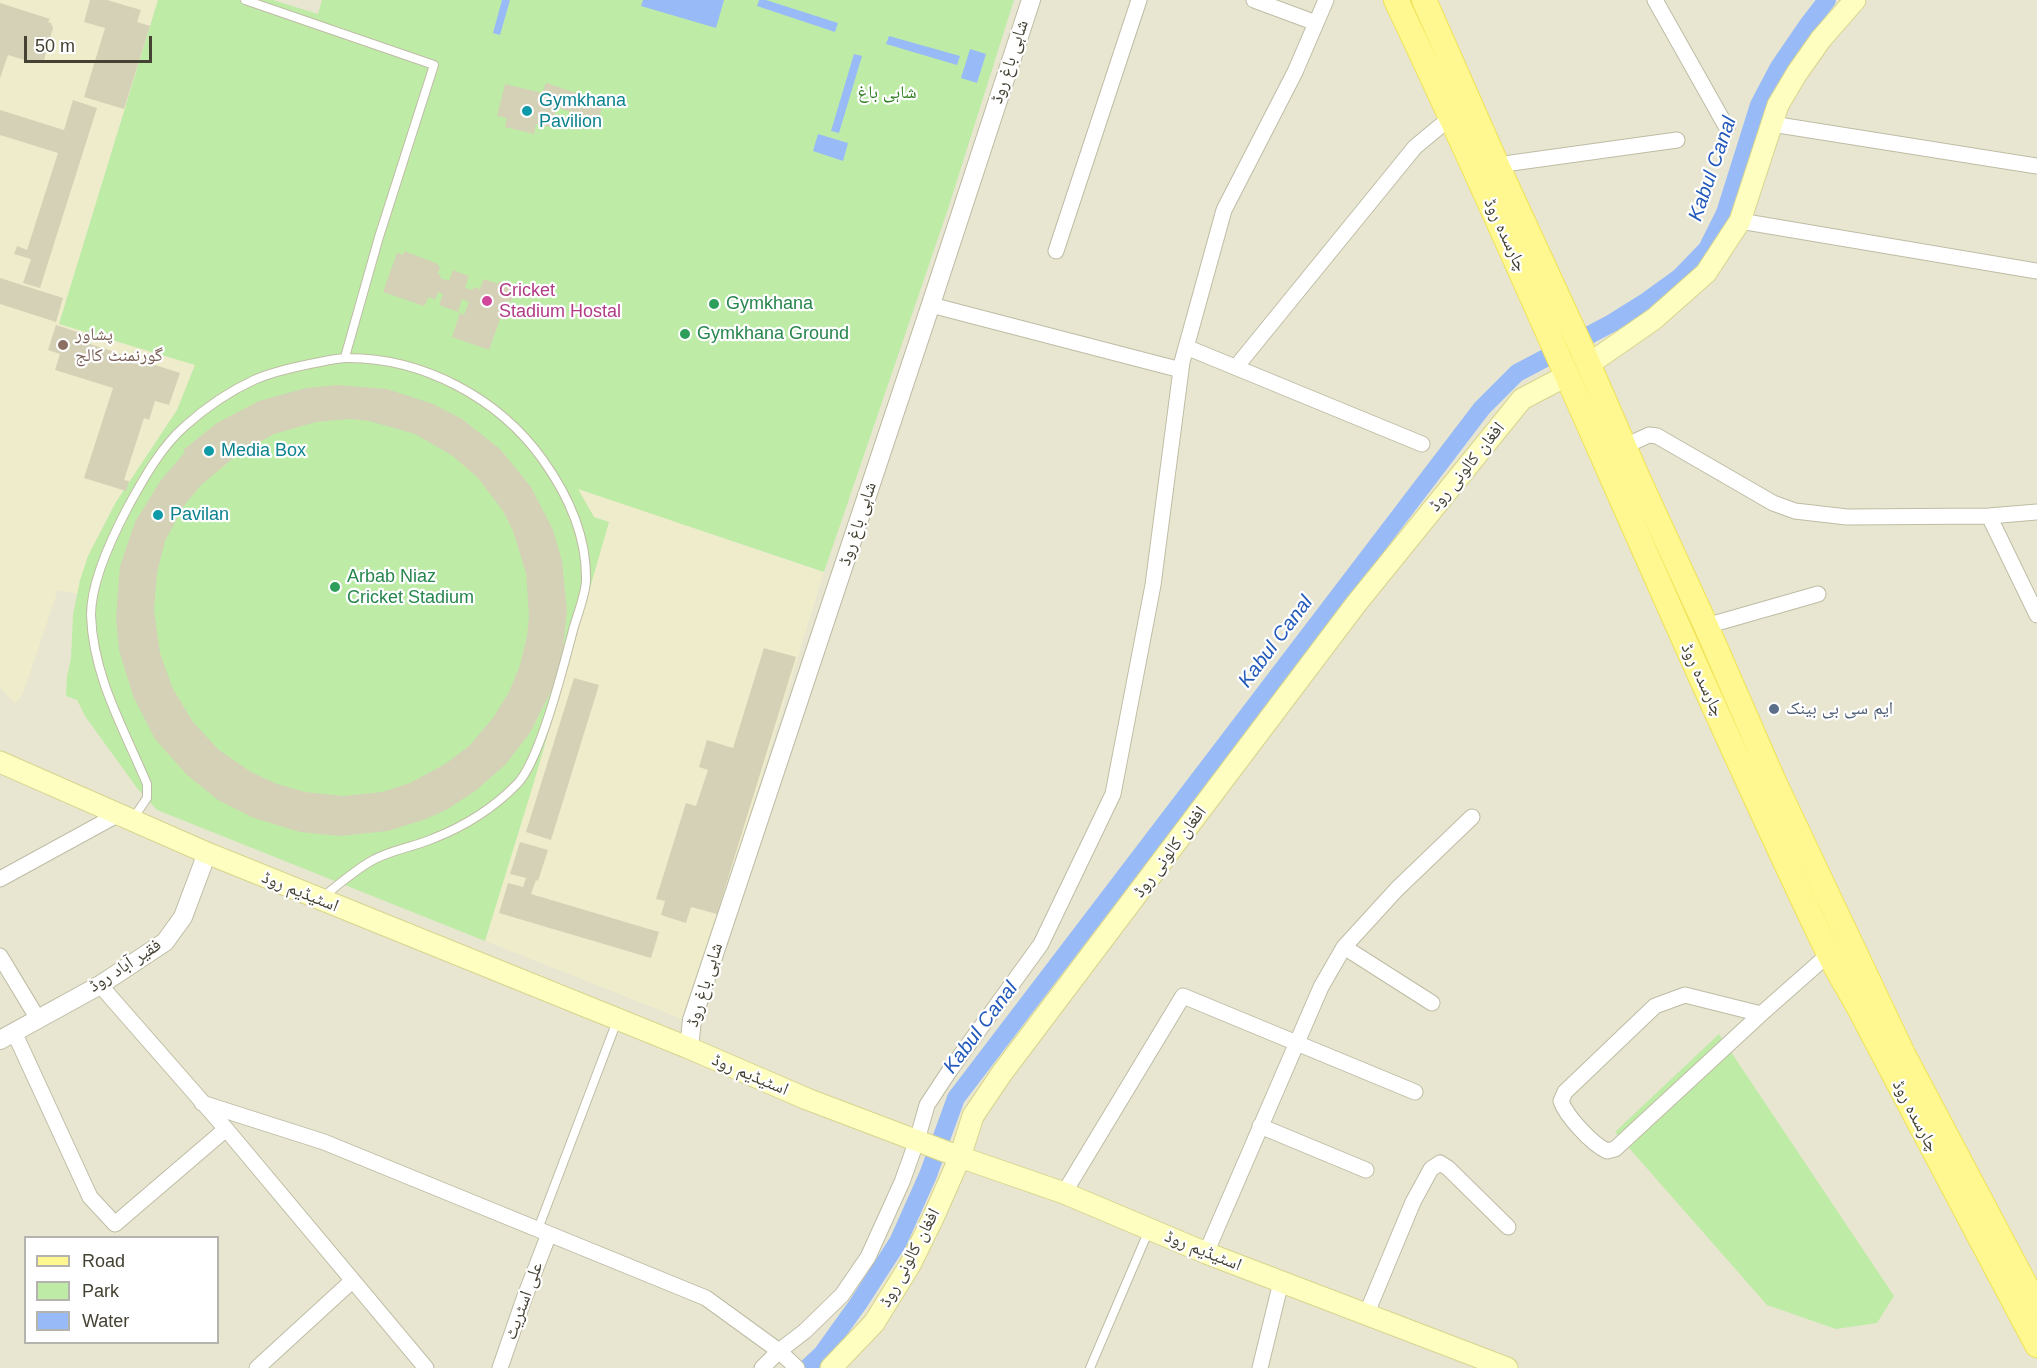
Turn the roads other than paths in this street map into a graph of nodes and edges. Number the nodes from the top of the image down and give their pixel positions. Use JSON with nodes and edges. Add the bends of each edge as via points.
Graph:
{"nodes":[{"id":1,"x":244,"y":0,"type":"edge"},
{"id":2,"x":1030,"y":0,"type":"edge"},
{"id":3,"x":1139,"y":0,"type":"edge"},
{"id":4,"x":1254,"y":0,"type":"edge"},
{"id":5,"x":1326,"y":0,"type":"edge"},
{"id":6,"x":1396,"y":0,"type":"edge"},
{"id":7,"x":1424,"y":0,"type":"edge"},
{"id":8,"x":1655,"y":0,"type":"edge"},
{"id":9,"x":1855,"y":0,"type":"edge"},
{"id":10,"x":1316,"y":23,"type":"junction"},
{"id":11,"x":1450,"y":118,"type":"junction"},
{"id":12,"x":1772,"y":124,"type":"junction"},
{"id":13,"x":1726,"y":128,"type":"dead end"},
{"id":14,"x":1677,"y":140,"type":"dead end"},
{"id":15,"x":1497,"y":165,"type":"junction"},
{"id":16,"x":2037,"y":166,"type":"edge"},
{"id":17,"x":1740,"y":221,"type":"junction"},
{"id":18,"x":1056,"y":251,"type":"dead end"},
{"id":19,"x":2037,"y":271,"type":"edge"},
{"id":20,"x":931,"y":305,"type":"junction"},
{"id":21,"x":1581,"y":346,"type":"junction"},
{"id":22,"x":1186,"y":347,"type":"junction"},
{"id":23,"x":345,"y":357,"type":"junction"},
{"id":24,"x":1236,"y":367,"type":"junction"},
{"id":25,"x":1563,"y":369,"type":"junction"},
{"id":26,"x":1181,"y":370,"type":"junction"},
{"id":27,"x":1422,"y":444,"type":"dead end"},
{"id":28,"x":1625,"y":446,"type":"junction"},
{"id":29,"x":2037,"y":512,"type":"edge"},
{"id":30,"x":1989,"y":516,"type":"junction"},
{"id":31,"x":1818,"y":594,"type":"dead end"},
{"id":32,"x":2037,"y":615,"type":"edge"},
{"id":33,"x":1706,"y":626,"type":"junction"},
{"id":34,"x":0,"y":762,"type":"edge"},
{"id":35,"x":124,"y":817,"type":"junction"},
{"id":36,"x":1472,"y":817,"type":"dead end"},
{"id":37,"x":207,"y":853,"type":"junction"},
{"id":38,"x":0,"y":879,"type":"edge"},
{"id":39,"x":320,"y":900,"type":"junction"},
{"id":40,"x":1850,"y":944,"type":"junction"},
{"id":41,"x":1344,"y":947,"type":"junction"},
{"id":42,"x":1829,"y":954,"type":"junction"},
{"id":43,"x":0,"y":956,"type":"edge"},
{"id":44,"x":100,"y":985,"type":"junction"},
{"id":45,"x":1432,"y":1003,"type":"dead end"},
{"id":46,"x":1761,"y":1014,"type":"junction"},
{"id":47,"x":38,"y":1019,"type":"junction"},
{"id":48,"x":617,"y":1021,"type":"junction"},
{"id":49,"x":7,"y":1036,"type":"edge"},
{"id":50,"x":1296,"y":1043,"type":"junction"},
{"id":51,"x":689,"y":1048,"type":"junction"},
{"id":52,"x":1415,"y":1092,"type":"dead end"},
{"id":53,"x":202,"y":1103,"type":"junction"},
{"id":54,"x":1260,"y":1126,"type":"junction"},
{"id":55,"x":226,"y":1129,"type":"junction"},
{"id":56,"x":917,"y":1140,"type":"junction"},
{"id":57,"x":956,"y":1155,"type":"junction"},
{"id":58,"x":1366,"y":1170,"type":"dead end"},
{"id":59,"x":1064,"y":1194,"type":"junction"},
{"id":60,"x":1508,"y":1227,"type":"dead end"},
{"id":61,"x":1149,"y":1229,"type":"junction"},
{"id":62,"x":543,"y":1232,"type":"junction"},
{"id":63,"x":1206,"y":1253,"type":"junction"},
{"id":64,"x":352,"y":1281,"type":"junction"},
{"id":65,"x":1281,"y":1282,"type":"junction"},
{"id":66,"x":2037,"y":1307,"type":"edge"},
{"id":67,"x":1365,"y":1315,"type":"junction"},
{"id":68,"x":2037,"y":1345,"type":"edge"},
{"id":69,"x":787,"y":1359,"type":"edge"},
{"id":70,"x":1471,"y":1361,"type":"edge"},
{"id":71,"x":835,"y":1364,"type":"edge"},
{"id":72,"x":425,"y":1367,"type":"edge"},
{"id":73,"x":257,"y":1368,"type":"edge"},
{"id":74,"x":500,"y":1368,"type":"edge"},
{"id":75,"x":762,"y":1368,"type":"edge"},
{"id":76,"x":1090,"y":1368,"type":"edge"},
{"id":77,"x":1260,"y":1368,"type":"edge"},
{"id":78,"x":1507,"y":1368,"type":"edge"}],
"edges":[{"from":1,"to":23,"type":"lane","via":[[434,65]]},
{"from":2,"to":20,"type":"street","name":"شاہی باغ روڈ"},
{"from":3,"to":18,"type":"street"},
{"from":4,"to":10,"type":"street"},
{"from":5,"to":10,"type":"street"},
{"from":6,"to":11,"type":"main road","name":"چارسدہ روڈ"},
{"from":7,"to":15,"type":"main road","name":"چارسدہ روڈ"},
{"from":8,"to":13,"type":"street"},
{"from":9,"to":12,"type":"main road","via":[[1797,73]]},
{"from":10,"to":22,"type":"street","via":[[1224,210]]},
{"from":11,"to":24,"type":"street","via":[[1415,147]]},
{"from":11,"to":25,"type":"main road","name":"چارسدہ روڈ"},
{"from":12,"to":16,"type":"street"},
{"from":12,"to":17,"type":"main road"},
{"from":14,"to":15,"type":"street"},
{"from":15,"to":21,"type":"main road","name":"چارسدہ روڈ"},
{"from":17,"to":19,"type":"street"},
{"from":17,"to":21,"type":"main road","via":[[1706,273],[1654,319]]},
{"from":20,"to":26,"type":"street"},
{"from":20,"to":51,"type":"street","name":"شاہی باغ روڈ","via":[[692,1020]]},
{"from":21,"to":28,"type":"main road","name":"چارسدہ روڈ"},
{"from":22,"to":24,"type":"street"},
{"from":22,"to":26,"type":"street"},
{"from":23,"to":35,"type":"lane","via":[[255,380],[184,427],[158,458],[116,531],[99,571],[91,612],[96,656],[108,698],[147,784],[147,798]]},
{"from":23,"to":39,"type":"lane","via":[[381,360],[450,382],[510,422],[535,448],[572,510],[583,545],[586,584],[543,729],[520,780],[494,805],[463,825],[374,860]]},
{"from":24,"to":27,"type":"street"},
{"from":25,"to":42,"type":"main road","name":"چارسدہ روڈ"},
{"from":25,"to":57,"type":"main road","name":"افغان کالونی روڈ","via":[[1522,399],[1356,604],[988,1092]]},
{"from":26,"to":56,"type":"street","via":[[1153,585],[1113,794],[1041,944],[927,1105]]},
{"from":28,"to":30,"type":"street","via":[[1649,435],[1657,436],[1773,503],[1795,511],[1847,517]]},
{"from":28,"to":33,"type":"main road","name":"چارسدہ روڈ"},
{"from":29,"to":30,"type":"street"},
{"from":30,"to":32,"type":"street"},
{"from":31,"to":33,"type":"street"},
{"from":33,"to":40,"type":"main road","name":"چارسدہ روڈ"},
{"from":34,"to":35,"type":"main road","name":"اسٹیڈیم روڈ"},
{"from":35,"to":37,"type":"main road","name":"اسٹیڈیم روڈ"},
{"from":35,"to":38,"type":"street"},
{"from":36,"to":41,"type":"street"},
{"from":37,"to":39,"type":"main road","name":"اسٹیڈیم روڈ"},
{"from":37,"to":44,"type":"street","name":"فقیر آباد روڈ","via":[[183,917],[165,942]]},
{"from":39,"to":48,"type":"main road","name":"اسٹیڈیم روڈ"},
{"from":40,"to":42,"type":"main road"},
{"from":40,"to":66,"type":"main road","name":"چارسدہ روڈ","via":[[1903,1054]]},
{"from":41,"to":45,"type":"street"},
{"from":41,"to":50,"type":"street"},
{"from":42,"to":46,"type":"street"},
{"from":42,"to":68,"type":"main road","name":"چارسدہ روڈ"},
{"from":43,"to":47,"type":"street"},
{"from":44,"to":47,"type":"street","name":"فقیر آباد روڈ"},
{"from":44,"to":53,"type":"street"},
{"from":46,"to":46,"type":"street","via":[[1685,995],[1655,1006],[1565,1092],[1561,1101],[1564,1110],[1599,1147],[1615,1149]]},
{"from":47,"to":49,"type":"street","name":"فقیر آباد روڈ"},
{"from":48,"to":51,"type":"main road","name":"اسٹیڈیم روڈ"},
{"from":48,"to":62,"type":"lane"},
{"from":49,"to":55,"type":"street","via":[[90,1197],[115,1224]]},
{"from":50,"to":52,"type":"street"},
{"from":50,"to":54,"type":"street"},
{"from":50,"to":59,"type":"street","via":[[1183,996]]},
{"from":51,"to":56,"type":"main road","name":"اسٹیڈیم روڈ","via":[[807,1099]]},
{"from":53,"to":55,"type":"street"},
{"from":53,"to":62,"type":"street","via":[[324,1142]]},
{"from":54,"to":58,"type":"street"},
{"from":54,"to":63,"type":"street"},
{"from":55,"to":64,"type":"street"},
{"from":56,"to":57,"type":"main road","name":"اسٹیڈیم روڈ"},
{"from":56,"to":69,"type":"street","via":[[868,1257],[842,1294],[805,1331]]},
{"from":57,"to":59,"type":"main road","name":"اسٹیڈیم روڈ"},
{"from":57,"to":71,"type":"main road","name":"افغان کالونی روڈ","via":[[933,1218],[910,1265],[874,1323]]},
{"from":59,"to":61,"type":"main road","name":"اسٹیڈیم روڈ"},
{"from":60,"to":67,"type":"street","via":[[1440,1163],[1431,1169],[1413,1202]]},
{"from":61,"to":63,"type":"main road","name":"اسٹیڈیم روڈ"},
{"from":61,"to":76,"type":"lane"},
{"from":62,"to":69,"type":"street","via":[[706,1298]]},
{"from":62,"to":74,"type":"street","name":"علی اسٹریٹ"},
{"from":63,"to":65,"type":"main road","name":"اسٹیڈیم روڈ"},
{"from":64,"to":72,"type":"street"},
{"from":64,"to":73,"type":"street"},
{"from":65,"to":67,"type":"main road","name":"اسٹیڈیم روڈ"},
{"from":65,"to":77,"type":"street"},
{"from":67,"to":70,"type":"main road","name":"اسٹیڈیم روڈ"},
{"from":69,"to":75,"type":"street"},
{"from":70,"to":78,"type":"main road","name":"اسٹیڈیم روڈ"}]}
